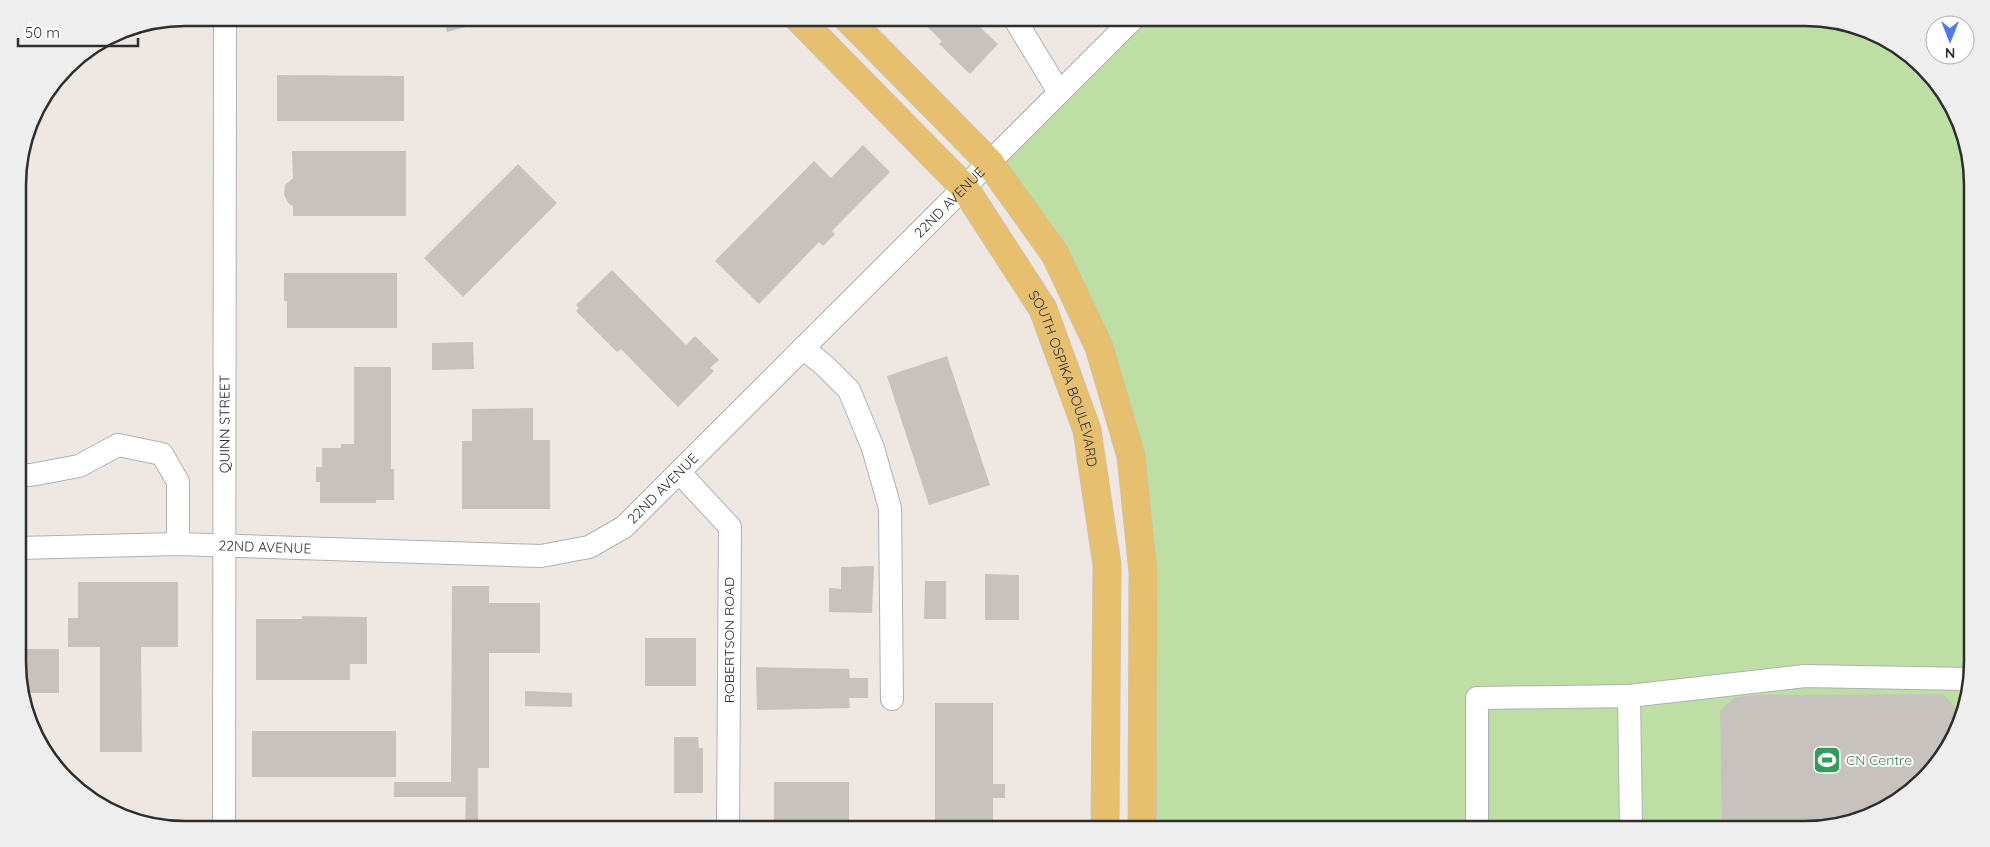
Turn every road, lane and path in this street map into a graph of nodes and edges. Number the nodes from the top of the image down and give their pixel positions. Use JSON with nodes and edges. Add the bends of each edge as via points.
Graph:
{"nodes":[{"id":1,"x":224,"y":26,"type":"edge"},
{"id":2,"x":812,"y":26,"type":"edge"},
{"id":3,"x":855,"y":26,"type":"edge"},
{"id":4,"x":1019,"y":26,"type":"edge"},
{"id":5,"x":1126,"y":26,"type":"edge"},
{"id":6,"x":1059,"y":92,"type":"junction"},
{"id":7,"x":989,"y":162,"type":"junction"},
{"id":8,"x":964,"y":187,"type":"junction"},
{"id":9,"x":803,"y":348,"type":"junction"},
{"id":10,"x":679,"y":472,"type":"junction"},
{"id":11,"x":26,"y":475,"type":"edge"},
{"id":12,"x":178,"y":544,"type":"junction"},
{"id":13,"x":225,"y":545,"type":"junction"},
{"id":14,"x":26,"y":548,"type":"edge"},
{"id":15,"x":1962,"y":679,"type":"edge"},
{"id":16,"x":1629,"y":696,"type":"junction"},
{"id":17,"x":892,"y":699,"type":"dead end"},
{"id":18,"x":1105,"y":820,"type":"edge"},
{"id":19,"x":1142,"y":820,"type":"edge"},
{"id":20,"x":1477,"y":820,"type":"edge"},
{"id":21,"x":1631,"y":820,"type":"edge"},
{"id":22,"x":224,"y":821,"type":"edge"},
{"id":23,"x":728,"y":821,"type":"edge"}],
"edges":[{"from":1,"to":13,"type":"street","name":"QUINN STREET"},
{"from":2,"to":8,"type":"main road","name":"SOUTH OSPIKA BOULEVARD"},
{"from":3,"to":7,"type":"main road"},
{"from":4,"to":6,"type":"street"},
{"from":5,"to":6,"type":"street","name":"22ND AVENUE"},
{"from":6,"to":7,"type":"street","name":"22ND AVENUE"},
{"from":7,"to":8,"type":"street","name":"22ND AVENUE"},
{"from":7,"to":19,"type":"main road","via":[[1055,254],[1099,347],[1131,456],[1143,572]]},
{"from":8,"to":9,"type":"street","name":"22ND AVENUE"},
{"from":8,"to":18,"type":"main road","name":"SOUTH OSPIKA BOULEVARD","via":[[1043,309],[1087,430],[1107,565]]},
{"from":9,"to":10,"type":"street","name":"22ND AVENUE"},
{"from":9,"to":17,"type":"street","via":[[850,390],[873,448],[890,508]]},
{"from":10,"to":13,"type":"street","name":"22ND AVENUE","via":[[624,527],[589,546],[541,556]]},
{"from":10,"to":23,"type":"street","name":"ROBERTSON ROAD","via":[[730,527]]},
{"from":11,"to":12,"type":"street","via":[[79,466],[118,445],[162,454],[178,482]]},
{"from":12,"to":13,"type":"street","name":"22ND AVENUE"},
{"from":12,"to":14,"type":"street","name":"22ND AVENUE"},
{"from":13,"to":22,"type":"street","name":"QUINN STREET"},
{"from":15,"to":16,"type":"street","via":[[1805,676]]},
{"from":16,"to":20,"type":"street","via":[[1477,698]]},
{"from":16,"to":21,"type":"street"}]}
